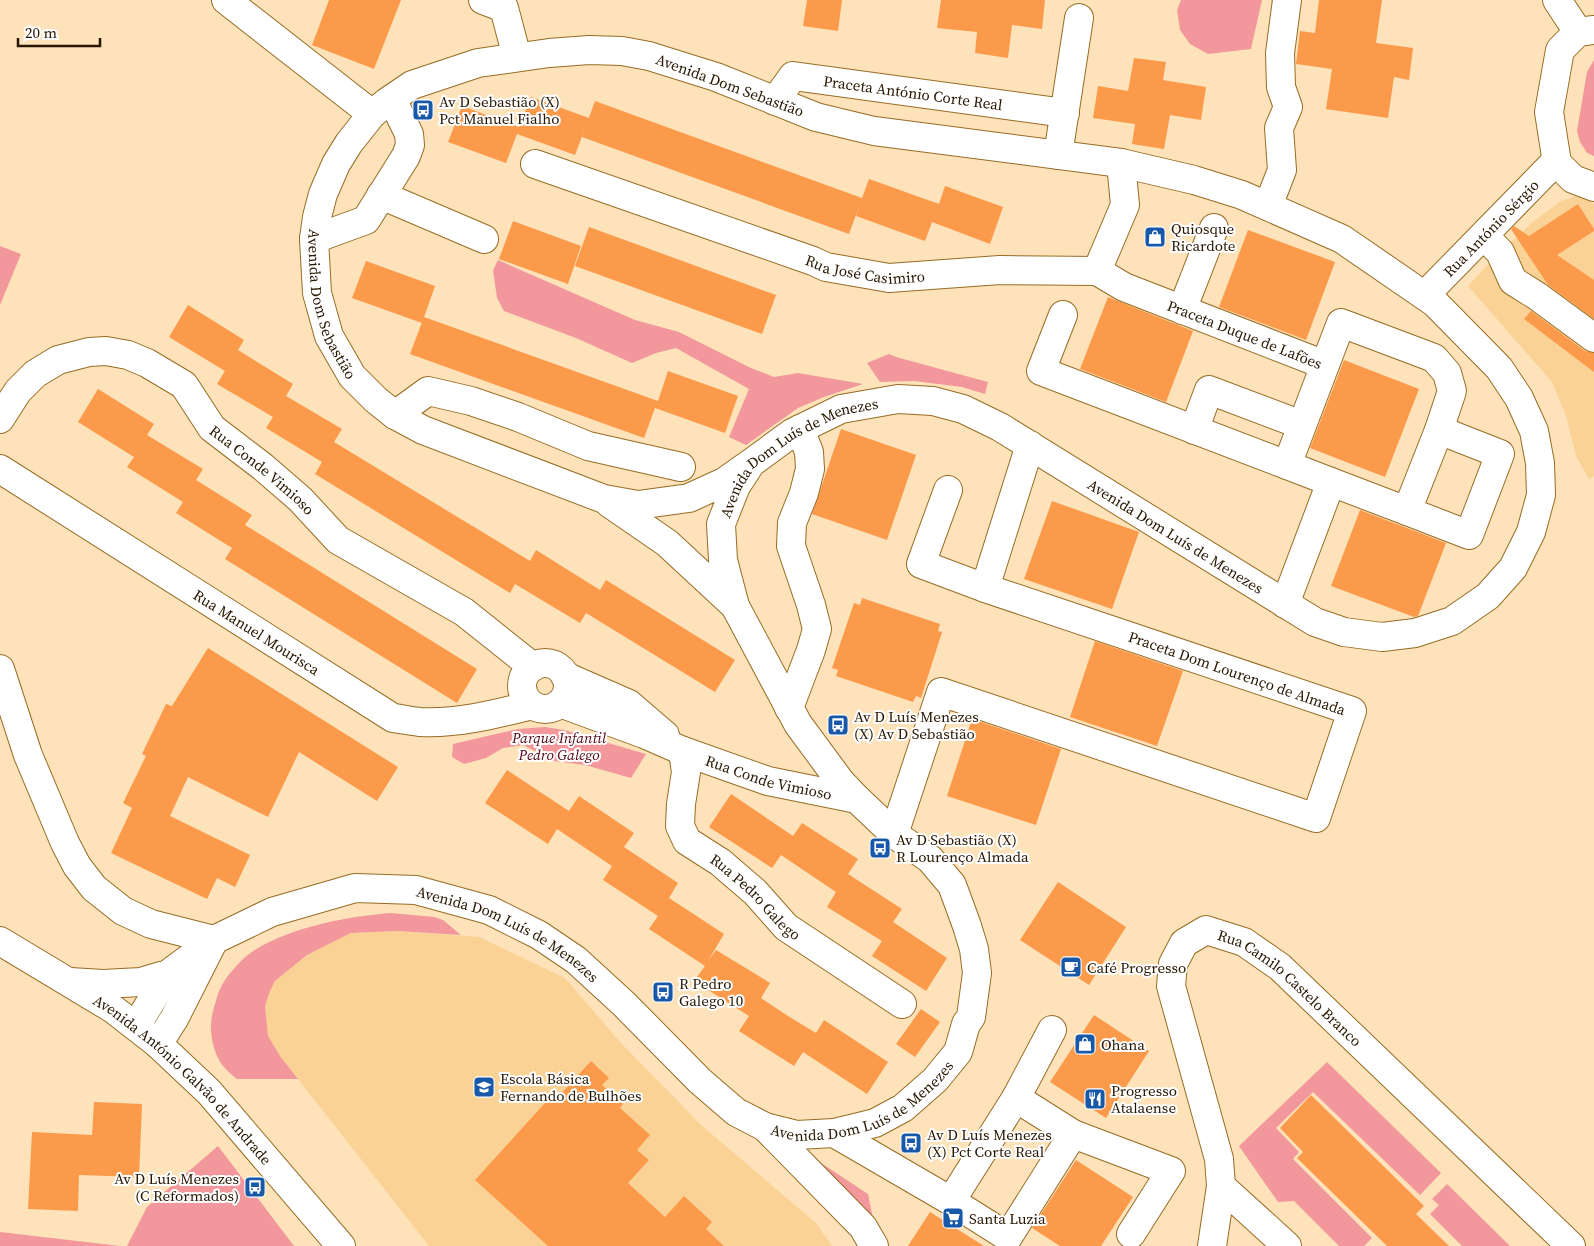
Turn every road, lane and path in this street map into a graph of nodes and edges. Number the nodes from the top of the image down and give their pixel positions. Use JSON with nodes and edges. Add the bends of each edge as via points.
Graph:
{"nodes":[{"id":1,"x":226,"y":0,"type":"edge"},
{"id":2,"x":483,"y":0,"type":"edge"},
{"id":3,"x":1287,"y":0,"type":"edge"},
{"id":4,"x":1557,"y":0,"type":"edge"},
{"id":5,"x":1079,"y":18,"type":"dead end"},
{"id":6,"x":1586,"y":31,"type":"edge"},
{"id":7,"x":517,"y":57,"type":"junction"},
{"id":8,"x":775,"y":101,"type":"junction"},
{"id":9,"x":382,"y":107,"type":"junction"},
{"id":10,"x":1064,"y":113,"type":"junction"},
{"id":11,"x":1058,"y":155,"type":"junction"},
{"id":12,"x":1556,"y":161,"type":"junction"},
{"id":13,"x":1121,"y":163,"type":"junction"},
{"id":14,"x":535,"y":164,"type":"dead end"},
{"id":15,"x":1594,"y":186,"type":"edge"},
{"id":16,"x":381,"y":195,"type":"junction"},
{"id":17,"x":1268,"y":206,"type":"junction"},
{"id":18,"x":1214,"y":228,"type":"dead end"},
{"id":19,"x":1484,"y":236,"type":"junction"},
{"id":20,"x":314,"y":239,"type":"junction"},
{"id":21,"x":484,"y":239,"type":"dead end"},
{"id":22,"x":1097,"y":271,"type":"junction"},
{"id":23,"x":1425,"y":295,"type":"junction"},
{"id":24,"x":1182,"y":310,"type":"junction"},
{"id":25,"x":1063,"y":315,"type":"dead end"},
{"id":26,"x":1594,"y":338,"type":"edge"},
{"id":27,"x":1325,"y":365,"type":"junction"},
{"id":28,"x":395,"y":415,"type":"junction"},
{"id":29,"x":0,"y":419,"type":"edge"},
{"id":30,"x":1302,"y":425,"type":"junction"},
{"id":31,"x":800,"y":429,"type":"junction"},
{"id":32,"x":1194,"y":430,"type":"junction"},
{"id":33,"x":1439,"y":430,"type":"junction"},
{"id":34,"x":1030,"y":445,"type":"junction"},
{"id":35,"x":751,"y":463,"type":"junction"},
{"id":36,"x":1287,"y":465,"type":"junction"},
{"id":37,"x":681,"y":467,"type":"dead end"},
{"id":38,"x":0,"y":469,"type":"edge"},
{"id":39,"x":1331,"y":482,"type":"junction"},
{"id":40,"x":948,"y":490,"type":"dead end"},
{"id":41,"x":604,"y":499,"type":"junction"},
{"id":42,"x":1407,"y":512,"type":"junction"},
{"id":43,"x":985,"y":588,"type":"junction"},
{"id":44,"x":1285,"y":604,"type":"junction"},
{"id":45,"x":735,"y":606,"type":"junction"},
{"id":46,"x":533,"y":667,"type":"junction"},
{"id":47,"x":0,"y":670,"type":"edge"},
{"id":48,"x":565,"y":676,"type":"junction"},
{"id":49,"x":560,"y":703,"type":"junction"},
{"id":50,"x":532,"y":705,"type":"junction"},
{"id":51,"x":789,"y":708,"type":"junction"},
{"id":52,"x":683,"y":751,"type":"junction"},
{"id":53,"x":857,"y":799,"type":"junction"},
{"id":54,"x":894,"y":834,"type":"junction"},
{"id":55,"x":214,"y":940,"type":"junction"},
{"id":56,"x":0,"y":941,"type":"edge"},
{"id":57,"x":168,"y":974,"type":"junction"},
{"id":58,"x":70,"y":982,"type":"junction"},
{"id":59,"x":902,"y":1004,"type":"dead end"},
{"id":60,"x":136,"y":1026,"type":"junction"},
{"id":61,"x":1052,"y":1030,"type":"dead end"},
{"id":62,"x":158,"y":1044,"type":"junction"},
{"id":63,"x":1016,"y":1098,"type":"junction"},
{"id":64,"x":765,"y":1127,"type":"junction"},
{"id":65,"x":834,"y":1133,"type":"junction"},
{"id":66,"x":1073,"y":1134,"type":"junction"},
{"id":67,"x":1221,"y":1186,"type":"junction"},
{"id":68,"x":951,"y":1201,"type":"junction"},
{"id":69,"x":1131,"y":1234,"type":"dead end"},
{"id":70,"x":1016,"y":1241,"type":"edge"},
{"id":71,"x":341,"y":1246,"type":"edge"},
{"id":72,"x":874,"y":1246,"type":"edge"},
{"id":73,"x":1212,"y":1246,"type":"edge"},
{"id":74,"x":1286,"y":1246,"type":"edge"},
{"id":75,"x":1571,"y":1246,"type":"edge"}],
"edges":[{"from":1,"to":9,"type":"street"},
{"from":2,"to":7,"type":"street","via":[[504,8]]},
{"from":3,"to":17,"type":"street","via":[[1280,53],[1281,87],[1288,107],[1279,128],[1282,170]]},
{"from":4,"to":6,"type":"street"},
{"from":5,"to":10,"type":"street"},
{"from":6,"to":12,"type":"street","via":[[1560,50],[1548,112]]},
{"from":7,"to":8,"type":"street","name":"Avenida Dom Sebastião","via":[[589,50],[622,51],[650,56],[716,77]]},
{"from":7,"to":9,"type":"street","name":"Avenida Dom Sebastião","via":[[478,63],[412,85]]},
{"from":8,"to":10,"type":"street","name":"Praceta António Corte Real","via":[[793,76]]},
{"from":8,"to":11,"type":"street","name":"Avenida Dom Sebastião","via":[[816,117],[874,131]]},
{"from":9,"to":16,"type":"street","via":[[409,134],[410,145]]},
{"from":9,"to":20,"type":"street","name":"Avenida Dom Sebastião","via":[[349,143],[326,183]]},
{"from":10,"to":11,"type":"street"},
{"from":11,"to":13,"type":"street","name":"Avenida Dom Sebastião"},
{"from":12,"to":15,"type":"street","via":[[1573,179]]},
{"from":12,"to":19,"type":"street","name":"Rua António Sérgio"},
{"from":13,"to":17,"type":"street","name":"Avenida Dom Sebastião","via":[[1194,180]]},
{"from":13,"to":22,"type":"street","via":[[1125,205]]},
{"from":14,"to":22,"type":"street","name":"Rua José Casimiro","via":[[826,267],[889,278],[1000,270]]},
{"from":16,"to":20,"type":"street","via":[[366,220]]},
{"from":16,"to":21,"type":"street"},
{"from":17,"to":23,"type":"street","name":"Avenida Dom Sebastião","via":[[1342,239]]},
{"from":18,"to":24,"type":"street"},
{"from":19,"to":23,"type":"street","name":"Rua António Sérgio"},
{"from":19,"to":26,"type":"street","via":[[1500,252],[1513,281]]},
{"from":20,"to":28,"type":"street","name":"Avenida Dom Sebastião","via":[[317,293],[329,336],[352,376]]},
{"from":22,"to":24,"type":"street","name":"Praceta Duque de Lafões","via":[[1124,287]]},
{"from":23,"to":44,"type":"street","name":"Avenida Dom Luís de Menezes","via":[[1498,368],[1519,398],[1534,431],[1541,496],[1531,532],[1513,568],[1488,596],[1452,621],[1415,633],[1382,637],[1344,632],[1315,622]]},
{"from":24,"to":27,"type":"street","name":"Praceta Duque de Lafões"},
{"from":25,"to":32,"type":"street","via":[[1041,371]]},
{"from":27,"to":30,"type":"street","name":"Praceta Duque de Lafões"},
{"from":27,"to":33,"type":"street","via":[[1341,323],[1434,358],[1448,372],[1452,391]]},
{"from":28,"to":37,"type":"street","via":[[428,391],[472,401],[588,446]]},
{"from":28,"to":41,"type":"street","name":"Avenida Dom Sebastião","via":[[423,430]]},
{"from":29,"to":46,"type":"street","name":"Rua Conde Vimioso","via":[[18,391],[35,374],[58,360],[106,351],[147,363],[184,385],[212,428],[286,486],[338,540],[464,612]]},
{"from":30,"to":32,"type":"street","via":[[1209,390]]},
{"from":30,"to":36,"type":"street","name":"Praceta Duque de Lafões"},
{"from":31,"to":34,"type":"street","name":"Avenida Dom Luís de Menezes","via":[[841,410],[898,399],[933,401],[963,409]]},
{"from":31,"to":35,"type":"street","name":"Avenida Dom Luís de Menezes"},
{"from":31,"to":51,"type":"street","via":[[809,452],[810,469],[792,523],[791,546],[817,629]]},
{"from":32,"to":36,"type":"street"},
{"from":33,"to":42,"type":"street"},
{"from":33,"to":42,"type":"street","via":[[1500,454],[1469,535]]},
{"from":34,"to":43,"type":"street"},
{"from":34,"to":44,"type":"street","name":"Avenida Dom Luís de Menezes"},
{"from":35,"to":41,"type":"street","via":[[724,482],[689,498],[638,505]]},
{"from":35,"to":45,"type":"street","name":"Avenida Dom Luís de Menezes","via":[[736,486],[722,524],[723,560]]},
{"from":36,"to":39,"type":"street"},
{"from":38,"to":50,"type":"street","name":"Rua Manuel Mourisca","via":[[393,718],[421,722],[447,720],[488,716]]},
{"from":39,"to":42,"type":"street"},
{"from":39,"to":44,"type":"street"},
{"from":40,"to":43,"type":"street","via":[[921,564]]},
{"from":41,"to":45,"type":"street","via":[[667,543]]},
{"from":43,"to":54,"type":"street","name":"Praceta Dom Lourenço de Almada","via":[[1352,711],[1316,818],[941,692]]},
{"from":45,"to":51,"type":"street","name":"Avenida Dom Luís de Menezes"},
{"from":46,"to":48,"type":"street","name":"Rua Conde Vimioso","via":[[540,664],[554,666]]},
{"from":46,"to":50,"type":"street","via":[[527,672],[522,686],[523,694]]},
{"from":47,"to":55,"type":"street","via":[[28,755],[65,843],[94,888],[123,911],[151,924]]},
{"from":48,"to":49,"type":"street","via":[[567,690]]},
{"from":48,"to":52,"type":"street","name":"Rua Conde Vimioso","via":[[629,704]]},
{"from":49,"to":50,"type":"street","name":"Rua Conde Vimioso","via":[[546,709]]},
{"from":49,"to":52,"type":"street","name":"Rua Conde Vimioso"},
{"from":51,"to":53,"type":"street","name":"Avenida Dom Luís de Menezes","via":[[813,746]]},
{"from":52,"to":53,"type":"street","name":"Rua Conde Vimioso","via":[[768,781]]},
{"from":52,"to":59,"type":"street","name":"Rua Pedro Galego","via":[[686,772],[680,826],[687,841],[720,862],[755,892],[786,927]]},
{"from":53,"to":54,"type":"street","name":"Avenida Dom Luís de Menezes"},
{"from":54,"to":65,"type":"street","name":"Avenida Dom Luís de Menezes","via":[[930,858],[952,885],[974,949],[977,972],[972,1016],[966,1024],[958,1052],[935,1080],[903,1108],[875,1123]]},
{"from":55,"to":57,"type":"street","name":"Avenida Dom Luís de Menezes"},
{"from":55,"to":62,"type":"street"},
{"from":55,"to":64,"type":"street","name":"Avenida Dom Luís de Menezes","via":[[272,912],[355,888],[416,890],[489,910],[539,935],[576,960],[706,1086],[736,1112]]},
{"from":56,"to":58,"type":"street","name":"Avenida António Galvão de Andrade"},
{"from":57,"to":58,"type":"street","name":"Avenida Dom Luís de Menezes","via":[[141,982]]},
{"from":57,"to":60,"type":"street","name":"Avenida Dom Luís de Menezes"},
{"from":58,"to":60,"type":"street","name":"Avenida António Galvão de Andrade"},
{"from":60,"to":62,"type":"street","name":"Avenida António Galvão de Andrade"},
{"from":61,"to":63,"type":"street"},
{"from":62,"to":71,"type":"street","name":"Avenida António Galvão de Andrade","via":[[209,1092]]},
{"from":63,"to":66,"type":"street"},
{"from":63,"to":68,"type":"street"},
{"from":64,"to":65,"type":"street","name":"Avenida Dom Luís de Menezes","via":[[797,1135]]},
{"from":64,"to":72,"type":"street","via":[[863,1227]]},
{"from":65,"to":68,"type":"street"},
{"from":66,"to":69,"type":"street","via":[[1171,1171]]},
{"from":66,"to":70,"type":"street"},
{"from":67,"to":73,"type":"street","name":"Rua Camilo Castelo Branco"},
{"from":67,"to":74,"type":"street"},
{"from":67,"to":75,"type":"street","name":"Rua Camilo Castelo Branco","via":[[1219,1159],[1171,986],[1173,964],[1184,943],[1206,930],[1244,942],[1280,967]]},
{"from":68,"to":70,"type":"street"}]}
